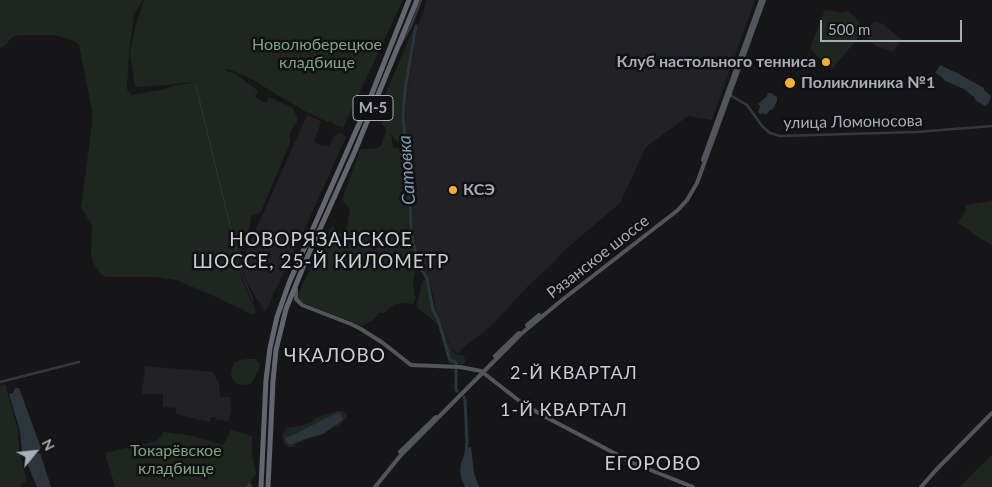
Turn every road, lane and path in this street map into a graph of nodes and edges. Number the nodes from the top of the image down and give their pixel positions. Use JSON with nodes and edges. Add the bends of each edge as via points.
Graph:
{"nodes":[{"id":1,"x":409,"y":0,"type":"edge"},
{"id":2,"x":416,"y":0,"type":"edge"},
{"id":3,"x":421,"y":0,"type":"edge"},
{"id":4,"x":762,"y":0,"type":"edge"},
{"id":5,"x":393,"y":59,"type":"junction"},
{"id":6,"x":730,"y":95,"type":"junction"},
{"id":7,"x":992,"y":126,"type":"edge"},
{"id":8,"x":296,"y":284,"type":"junction"},
{"id":9,"x":79,"y":362,"type":"dead end"},
{"id":10,"x":482,"y":371,"type":"junction"},
{"id":11,"x":0,"y":382,"type":"edge"},
{"id":12,"x":992,"y":413,"type":"edge"},
{"id":13,"x":261,"y":487,"type":"edge"},
{"id":14,"x":268,"y":487,"type":"edge"},
{"id":15,"x":374,"y":487,"type":"edge"},
{"id":16,"x":693,"y":487,"type":"edge"},
{"id":17,"x":921,"y":487,"type":"edge"}],
"edges":[{"from":1,"to":13,"type":"highway","number":"М-5","via":[[277,316],[266,380]]},
{"from":2,"to":5,"type":"highway","number":"М-5"},
{"from":3,"to":5,"type":"street"},
{"from":4,"to":6,"type":"main road","name":"Рязанское шоссе"},
{"from":4,"to":10,"type":"main road","name":"Рязанское шоссе","via":[[696,182],[685,199],[533,320]]},
{"from":5,"to":8,"type":"highway","number":"М-5"},
{"from":6,"to":7,"type":"street","name":"улица Ломоносова","via":[[749,107],[770,133],[780,136],[922,132]]},
{"from":6,"to":10,"type":"main road","name":"Рязанское шоссе","via":[[697,183],[682,205],[534,322]]},
{"from":8,"to":10,"type":"main road","via":[[297,301],[302,305],[362,329],[411,365]]},
{"from":8,"to":14,"type":"highway","number":"М-5","via":[[286,309],[276,356]]},
{"from":9,"to":11,"type":"street"},
{"from":10,"to":15,"type":"main road","name":"Рязанское шоссе","via":[[404,447]]},
{"from":10,"to":16,"type":"main road","via":[[542,415],[633,463]]},
{"from":12,"to":17,"type":"main road"}]}
